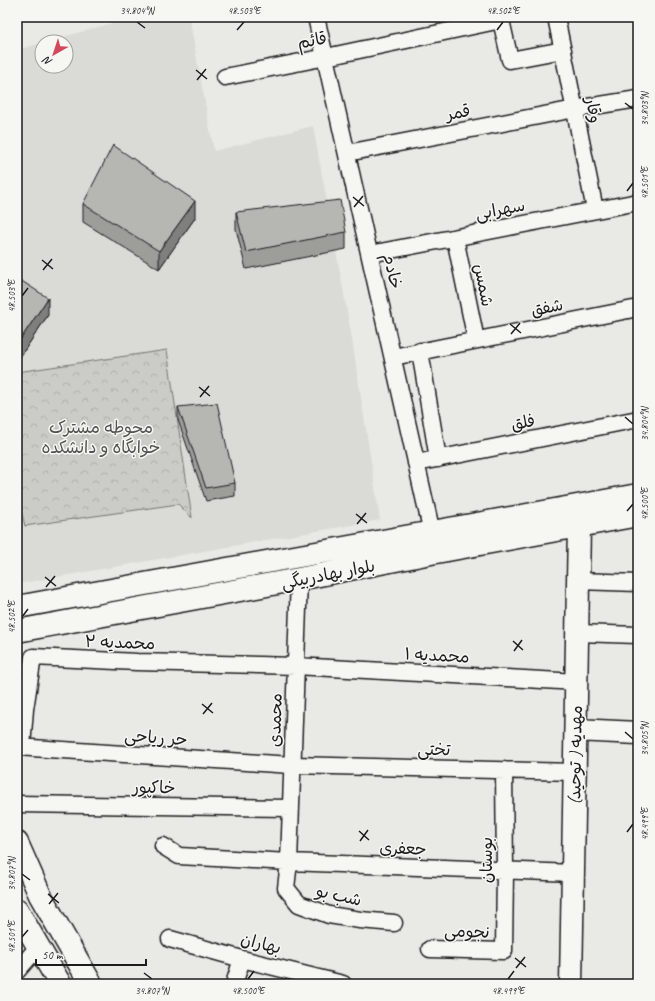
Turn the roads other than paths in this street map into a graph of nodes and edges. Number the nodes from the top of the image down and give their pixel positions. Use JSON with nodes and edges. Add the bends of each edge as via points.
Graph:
{"nodes":[{"id":1,"x":316,"y":17,"type":"edge"},
{"id":2,"x":556,"y":17,"type":"edge"},
{"id":3,"x":501,"y":18,"type":"edge"},
{"id":4,"x":563,"y":50,"type":"junction"},
{"id":5,"x":326,"y":57,"type":"junction"},
{"id":6,"x":225,"y":77,"type":"dead end"},
{"id":7,"x":638,"y":99,"type":"edge"},
{"id":8,"x":575,"y":109,"type":"junction"},
{"id":9,"x":347,"y":153,"type":"junction"},
{"id":10,"x":638,"y":202,"type":"edge"},
{"id":11,"x":595,"y":210,"type":"junction"},
{"id":12,"x":455,"y":238,"type":"junction"},
{"id":13,"x":370,"y":254,"type":"junction"},
{"id":14,"x":638,"y":308,"type":"edge"},
{"id":15,"x":476,"y":340,"type":"junction"},
{"id":16,"x":420,"y":351,"type":"junction"},
{"id":17,"x":393,"y":357,"type":"junction"},
{"id":18,"x":638,"y":419,"type":"edge"},
{"id":19,"x":438,"y":459,"type":"junction"},
{"id":20,"x":416,"y":463,"type":"junction"},
{"id":21,"x":638,"y":495,"type":"edge"},
{"id":22,"x":638,"y":515,"type":"edge"},
{"id":23,"x":577,"y":516,"type":"junction"},
{"id":24,"x":432,"y":533,"type":"junction"},
{"id":25,"x":299,"y":579,"type":"junction"},
{"id":26,"x":578,"y":581,"type":"junction"},
{"id":27,"x":638,"y":583,"type":"edge"},
{"id":28,"x":17,"y":607,"type":"edge"},
{"id":29,"x":17,"y":631,"type":"edge"},
{"id":30,"x":578,"y":633,"type":"junction"},
{"id":31,"x":638,"y":635,"type":"edge"},
{"id":32,"x":296,"y":666,"type":"junction"},
{"id":33,"x":577,"y":682,"type":"junction"},
{"id":34,"x":576,"y":730,"type":"junction"},
{"id":35,"x":638,"y":733,"type":"edge"},
{"id":36,"x":20,"y":747,"type":"edge"},
{"id":37,"x":292,"y":765,"type":"junction"},
{"id":38,"x":504,"y":770,"type":"junction"},
{"id":39,"x":575,"y":772,"type":"junction"},
{"id":40,"x":17,"y":804,"type":"edge"},
{"id":41,"x":290,"y":808,"type":"junction"},
{"id":42,"x":17,"y":843,"type":"edge"},
{"id":43,"x":163,"y":846,"type":"dead end"},
{"id":44,"x":289,"y":862,"type":"junction"},
{"id":45,"x":505,"y":871,"type":"junction"},
{"id":46,"x":573,"y":873,"type":"junction"},
{"id":47,"x":17,"y":910,"type":"edge"},
{"id":48,"x":394,"y":923,"type":"dead end"},
{"id":49,"x":170,"y":939,"type":"dead end"},
{"id":50,"x":38,"y":947,"type":"junction"},
{"id":51,"x":430,"y":949,"type":"dead end"},
{"id":52,"x":504,"y":951,"type":"joint"},
{"id":53,"x":242,"y":958,"type":"junction"},
{"id":54,"x":17,"y":971,"type":"edge"},
{"id":55,"x":60,"y":984,"type":"edge"},
{"id":56,"x":91,"y":984,"type":"edge"},
{"id":57,"x":234,"y":984,"type":"edge"},
{"id":58,"x":343,"y":984,"type":"edge"},
{"id":59,"x":571,"y":984,"type":"edge"}],
"edges":[{"from":1,"to":5,"type":"street","name":"خادم"},
{"from":2,"to":4,"type":"street","name":"وقار"},
{"from":3,"to":4,"type":"street","name":"قائم","via":[[510,60]]},
{"from":3,"to":5,"type":"street","name":"قائم"},
{"from":4,"to":8,"type":"street","name":"وقار"},
{"from":5,"to":6,"type":"street","name":"قائم"},
{"from":5,"to":9,"type":"street","name":"خادم"},
{"from":7,"to":8,"type":"street","name":"قمر"},
{"from":8,"to":9,"type":"street","name":"قمر"},
{"from":8,"to":11,"type":"street","name":"وقار"},
{"from":9,"to":13,"type":"street","name":"خادم"},
{"from":10,"to":11,"type":"street","name":"سهرابی"},
{"from":11,"to":12,"type":"street","name":"سهرابی"},
{"from":12,"to":13,"type":"street","name":"سهرابی"},
{"from":12,"to":15,"type":"street","name":"شمس"},
{"from":13,"to":17,"type":"street","name":"خادم"},
{"from":14,"to":15,"type":"street","name":"شفق"},
{"from":15,"to":16,"type":"street","name":"شفق"},
{"from":16,"to":17,"type":"street","name":"شفق"},
{"from":16,"to":19,"type":"street"},
{"from":17,"to":20,"type":"street","name":"خادم"},
{"from":18,"to":19,"type":"street","name":"فلق"},
{"from":19,"to":20,"type":"street","name":"فلق"},
{"from":20,"to":24,"type":"street","name":"خادم"},
{"from":21,"to":23,"type":"main road","name":"بلوار بهادربیگی"},
{"from":22,"to":23,"type":"main road","name":"بلوار بهادربیگی"},
{"from":23,"to":24,"type":"main road","name":"بلوار بهادربیگی"},
{"from":23,"to":25,"type":"main road","name":"بلوار بهادربیگی","via":[[436,552]]},
{"from":23,"to":26,"type":"main road","name":"مهدیه ( توحید)"},
{"from":24,"to":28,"type":"main road","name":"بلوار بهادربیگی"},
{"from":25,"to":29,"type":"main road","name":"بلوار بهادربیگی"},
{"from":25,"to":32,"type":"street","name":"محمدی"},
{"from":26,"to":27,"type":"street"},
{"from":26,"to":30,"type":"main road","name":"مهدیه ( توحید)"},
{"from":30,"to":31,"type":"street"},
{"from":30,"to":33,"type":"main road","name":"مهدیه ( توحید)"},
{"from":32,"to":33,"type":"street","name":"محمدیه ۱"},
{"from":32,"to":36,"type":"street","name":"محمدیه ۲","via":[[33,657]]},
{"from":32,"to":37,"type":"street","name":"محمدی"},
{"from":33,"to":34,"type":"main road","name":"مهدیه ( توحید)"},
{"from":34,"to":35,"type":"main road"},
{"from":34,"to":39,"type":"main road","name":"مهدیه ( توحید)"},
{"from":36,"to":37,"type":"street","name":"حر ریاحی"},
{"from":37,"to":38,"type":"street","name":"تختی"},
{"from":37,"to":41,"type":"street","name":"محمدی"},
{"from":38,"to":39,"type":"street","name":"تختی"},
{"from":38,"to":45,"type":"street","name":"بوستان"},
{"from":39,"to":46,"type":"main road","name":"مهدیه ( توحید)"},
{"from":40,"to":41,"type":"street","name":"خاکپور"},
{"from":41,"to":44,"type":"street","name":"محمدی"},
{"from":42,"to":56,"type":"main road","via":[[40,895]]},
{"from":43,"to":44,"type":"street","name":"جعفری","via":[[179,856]]},
{"from":44,"to":45,"type":"street","name":"جعفری"},
{"from":44,"to":48,"type":"street","name":"شب بو","via":[[286,888],[299,904],[329,915]]},
{"from":45,"to":46,"type":"street","name":"جعفری"},
{"from":45,"to":52,"type":"street","name":"بوستان"},
{"from":46,"to":59,"type":"main road","name":"مهدیه ( توحید)"},
{"from":47,"to":50,"type":"main road"},
{"from":49,"to":53,"type":"street","name":"بهاران"},
{"from":50,"to":54,"type":"street"},
{"from":50,"to":55,"type":"main road"},
{"from":51,"to":52,"type":"street","name":"نجومی"},
{"from":53,"to":57,"type":"street"},
{"from":53,"to":58,"type":"street","name":"بهاران"}]}
